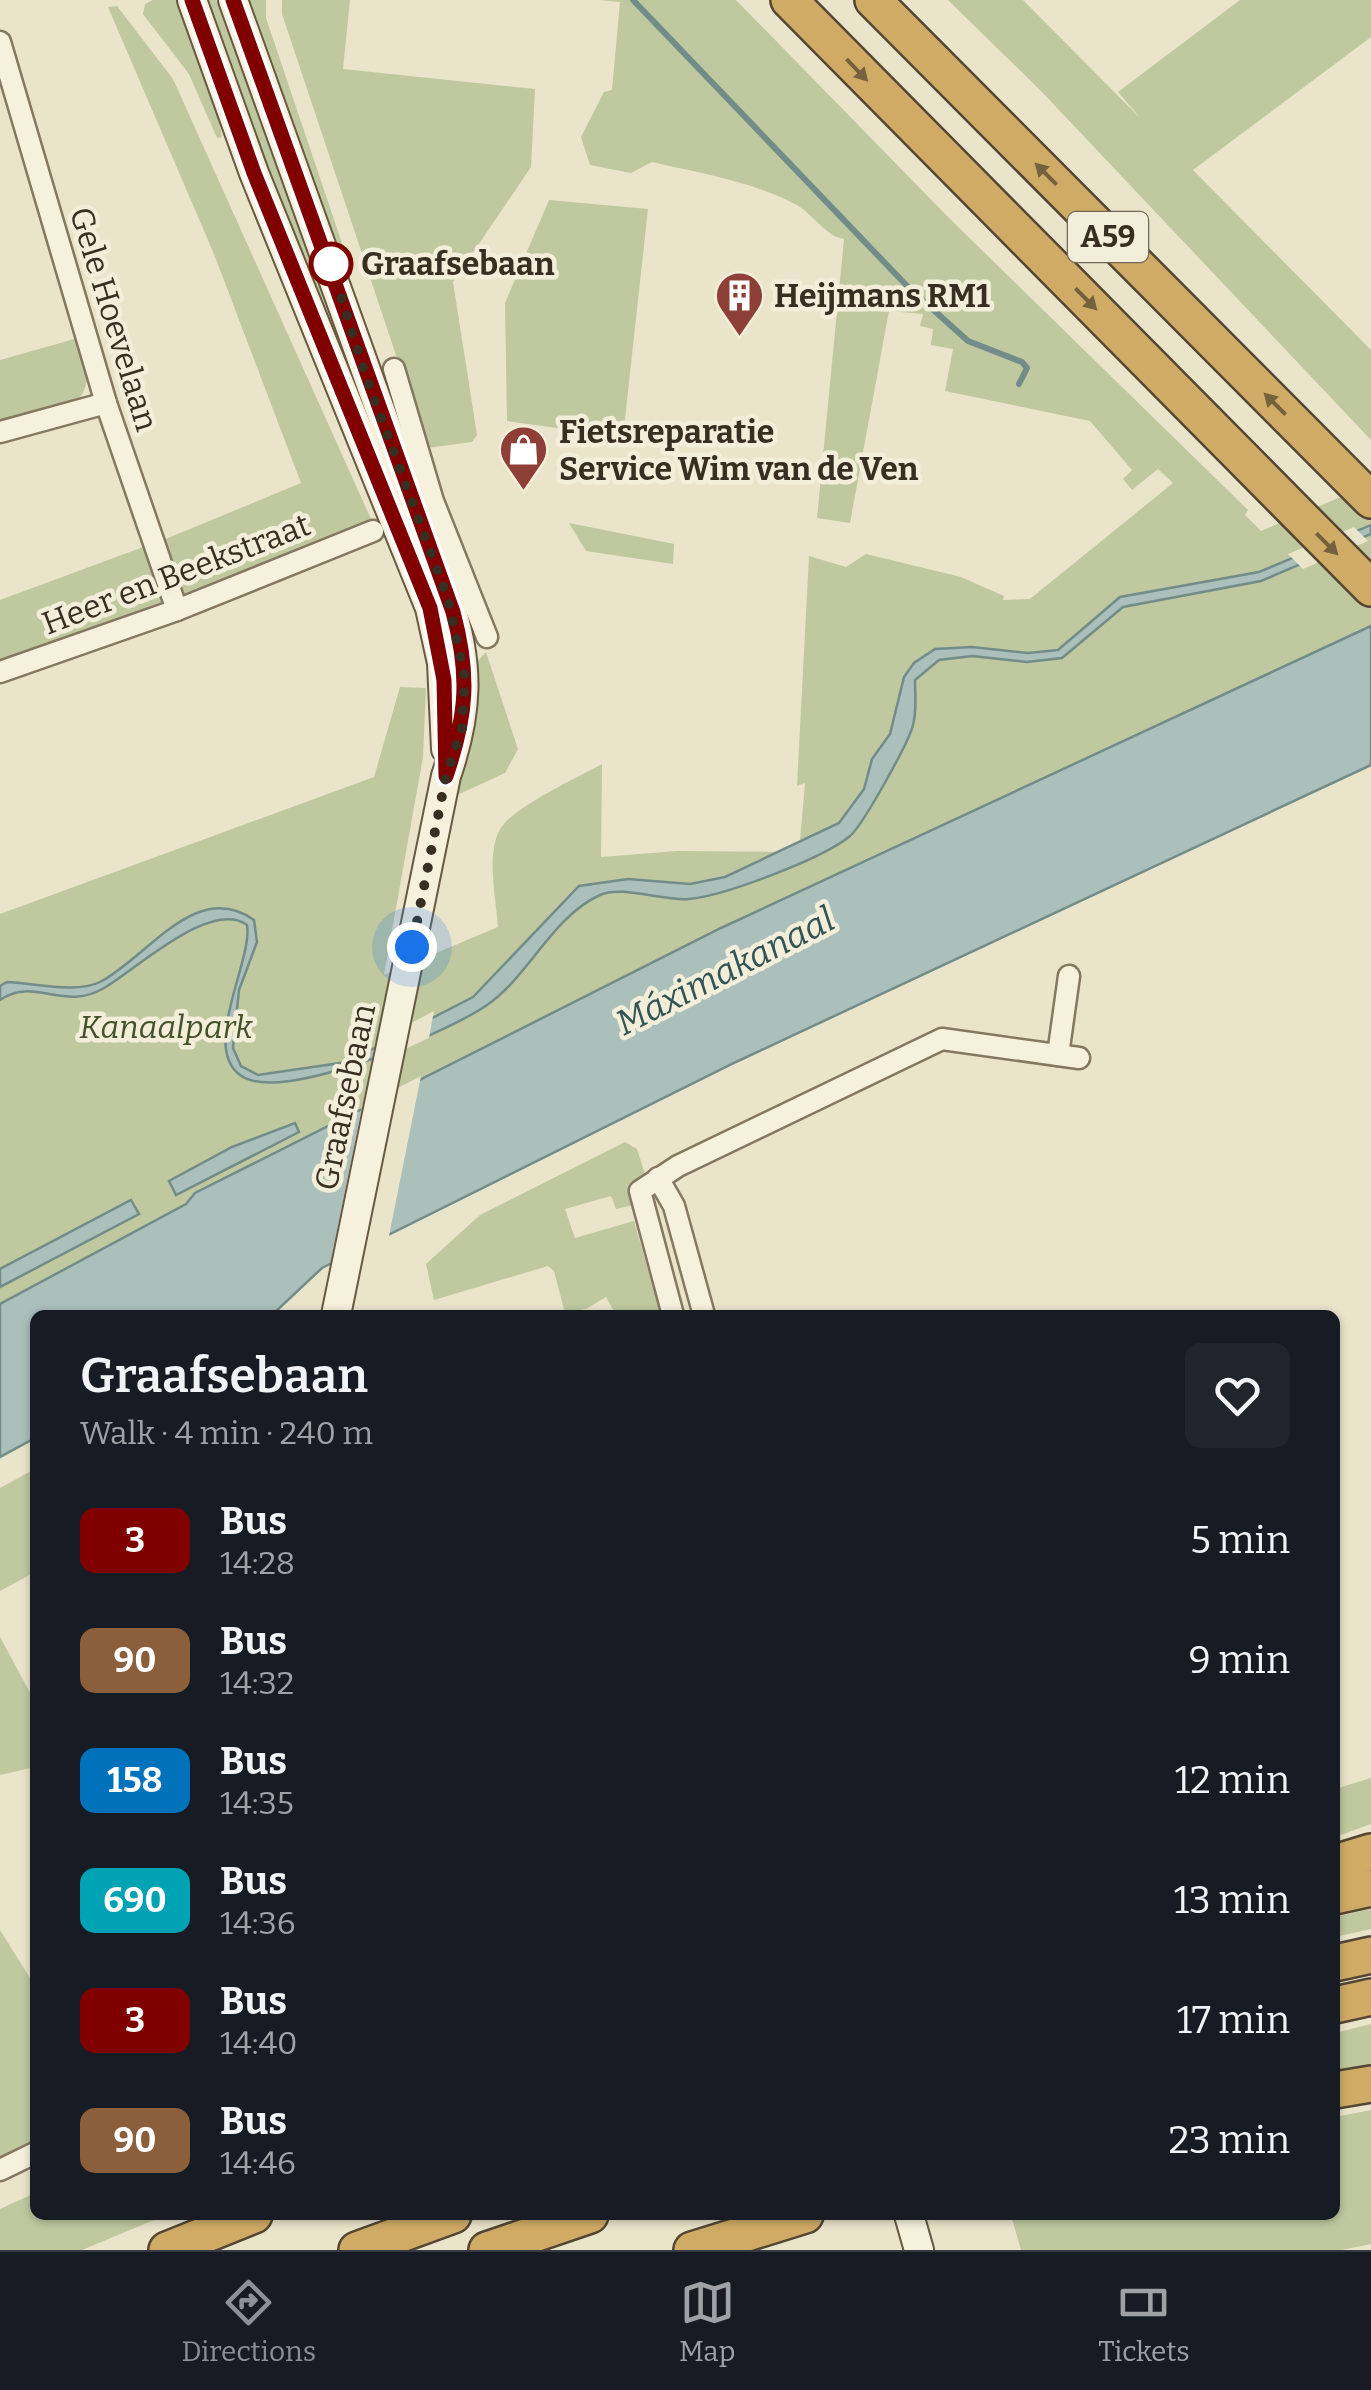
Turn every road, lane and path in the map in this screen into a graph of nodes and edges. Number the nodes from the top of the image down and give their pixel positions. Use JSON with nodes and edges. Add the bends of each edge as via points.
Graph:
{"nodes":[{"id":1,"x":192,"y":0,"type":"edge"},
{"id":2,"x":233,"y":0,"type":"edge"},
{"id":3,"x":789,"y":0,"type":"edge"},
{"id":4,"x":873,"y":0,"type":"edge"},
{"id":5,"x":0,"y":42,"type":"edge"},
{"id":6,"x":394,"y":369,"type":"dead end"},
{"id":7,"x":106,"y":403,"type":"junction"},
{"id":8,"x":0,"y":432,"type":"edge"},
{"id":9,"x":1371,"y":500,"type":"edge"},
{"id":10,"x":373,"y":531,"type":"dead end"},
{"id":11,"x":1371,"y":588,"type":"edge"},
{"id":12,"x":177,"y":610,"type":"junction"},
{"id":13,"x":487,"y":638,"type":"dead end"},
{"id":14,"x":0,"y":672,"type":"edge"},
{"id":15,"x":446,"y":776,"type":"junction"},
{"id":16,"x":1070,"y":976,"type":"dead end"},
{"id":17,"x":1058,"y":1056,"type":"junction"},
{"id":18,"x":1080,"y":1058,"type":"dead end"},
{"id":19,"x":658,"y":1178,"type":"junction"},
{"id":20,"x":337,"y":1310,"type":"edge"},
{"id":21,"x":671,"y":1310,"type":"edge"},
{"id":22,"x":703,"y":1310,"type":"edge"},
{"id":23,"x":1371,"y":1852,"type":"edge"},
{"id":24,"x":1340,"y":1861,"type":"edge"},
{"id":25,"x":1371,"y":1888,"type":"edge"},
{"id":26,"x":1340,"y":1895,"type":"edge"},
{"id":27,"x":1371,"y":1955,"type":"edge"},
{"id":28,"x":1340,"y":1963,"type":"edge"},
{"id":29,"x":1371,"y":1997,"type":"edge"},
{"id":30,"x":1340,"y":2004,"type":"edge"},
{"id":31,"x":1371,"y":2084,"type":"edge"},
{"id":32,"x":1340,"y":2089,"type":"edge"},
{"id":33,"x":30,"y":2155,"type":"edge"},
{"id":34,"x":0,"y":2170,"type":"edge"},
{"id":35,"x":242,"y":2220,"type":"edge"},
{"id":36,"x":439,"y":2220,"type":"edge"},
{"id":37,"x":575,"y":2220,"type":"edge"},
{"id":38,"x":789,"y":2220,"type":"edge"},
{"id":39,"x":910,"y":2220,"type":"edge"},
{"id":40,"x":928,"y":2220,"type":"edge"},
{"id":41,"x":167,"y":2250,"type":"edge"},
{"id":42,"x":356,"y":2250,"type":"edge"},
{"id":43,"x":486,"y":2250,"type":"edge"},
{"id":44,"x":692,"y":2250,"type":"edge"},
{"id":45,"x":919,"y":2250,"type":"edge"},
{"id":46,"x":937,"y":2250,"type":"edge"}],
"edges":[{"from":1,"to":15,"type":"main road","name":"Graafsebaan","via":[[254,173],[430,608],[444,680]]},
{"from":2,"to":15,"type":"main road","name":"Graafsebaan","via":[[453,612],[465,702]]},
{"from":3,"to":11,"type":"highway","number":"A59","one_way":true},
{"from":9,"to":4,"type":"highway","number":"A59","one_way":true},
{"from":5,"to":7,"type":"street","name":"Gele Hoevelaan"},
{"from":6,"to":13,"type":"street","via":[[433,501]]},
{"from":7,"to":8,"type":"street"},
{"from":7,"to":12,"type":"street","name":"Gele Hoevelaan"},
{"from":10,"to":12,"type":"street","name":"Heer en Beekstraat"},
{"from":12,"to":14,"type":"street","name":"Heer en Beekstraat"},
{"from":15,"to":20,"type":"main road","name":"Graafsebaan"},
{"from":16,"to":17,"type":"street"},
{"from":17,"to":18,"type":"street"},
{"from":17,"to":19,"type":"street","via":[[942,1039]]},
{"from":19,"to":21,"type":"street","via":[[640,1191]]},
{"from":19,"to":22,"type":"street","via":[[674,1206]]},
{"from":23,"to":24,"type":"highway"},
{"from":25,"to":26,"type":"highway"},
{"from":27,"to":28,"type":"highway"},
{"from":29,"to":30,"type":"highway"},
{"from":31,"to":32,"type":"highway"},
{"from":33,"to":34,"type":"street"},
{"from":35,"to":41,"type":"highway"},
{"from":36,"to":42,"type":"highway"},
{"from":37,"to":43,"type":"highway"},
{"from":38,"to":44,"type":"highway"},
{"from":39,"to":45,"type":"main road"},
{"from":40,"to":46,"type":"main road"}]}
